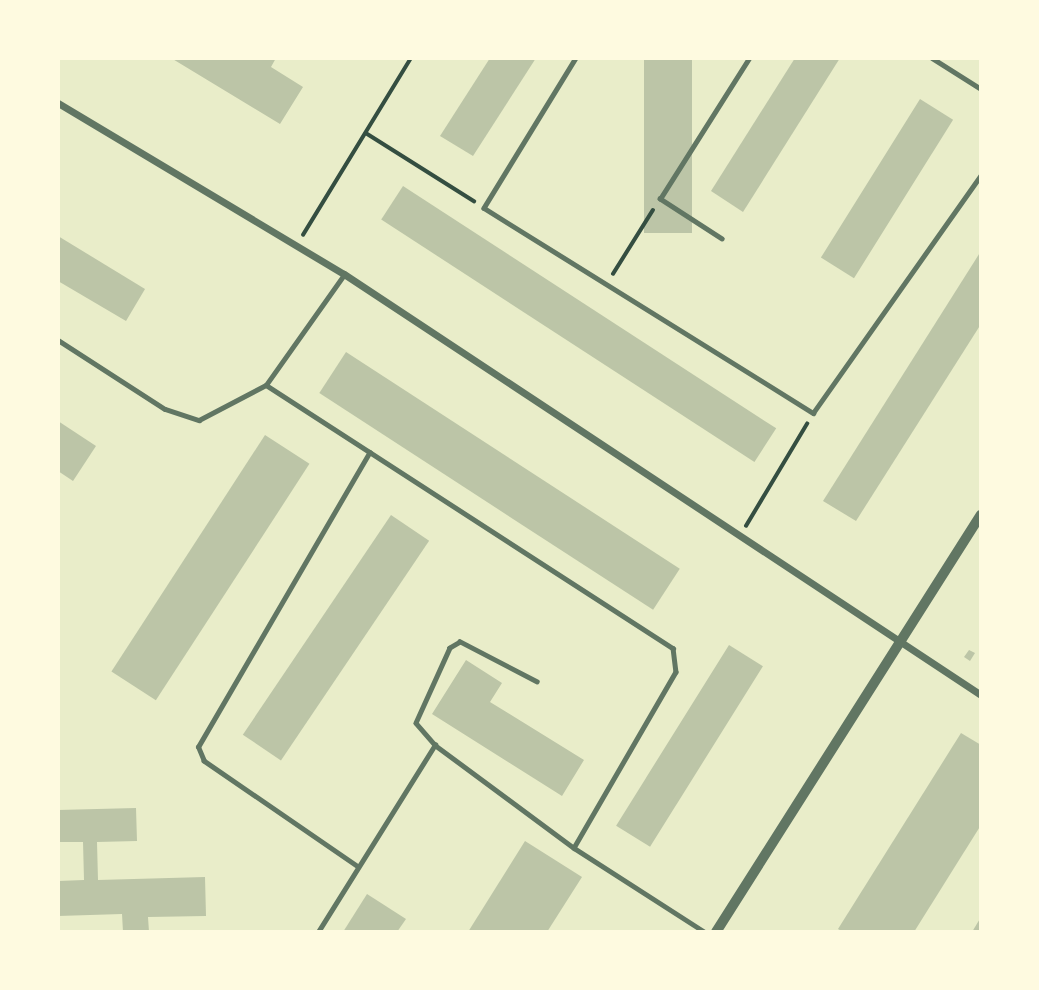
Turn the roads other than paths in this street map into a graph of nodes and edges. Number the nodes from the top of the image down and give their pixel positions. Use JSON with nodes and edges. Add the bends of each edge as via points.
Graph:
{"nodes":[{"id":1,"x":576,"y":58,"type":"edge"},
{"id":2,"x":750,"y":58,"type":"edge"},
{"id":3,"x":932,"y":58,"type":"edge"},
{"id":4,"x":981,"y":89,"type":"edge"},
{"id":5,"x":58,"y":103,"type":"edge"},
{"id":6,"x":981,"y":175,"type":"edge"},
{"id":7,"x":722,"y":239,"type":"dead end"},
{"id":8,"x":344,"y":274,"type":"junction"},
{"id":9,"x":58,"y":340,"type":"edge"},
{"id":10,"x":266,"y":385,"type":"junction"},
{"id":11,"x":370,"y":452,"type":"junction"},
{"id":12,"x":981,"y":515,"type":"edge"},
{"id":13,"x":900,"y":645,"type":"junction"},
{"id":14,"x":537,"y":682,"type":"dead end"},
{"id":15,"x":981,"y":695,"type":"edge"},
{"id":16,"x":435,"y":745,"type":"junction"},
{"id":17,"x":574,"y":848,"type":"junction"},
{"id":18,"x":358,"y":867,"type":"junction"},
{"id":19,"x":318,"y":932,"type":"edge"},
{"id":20,"x":705,"y":932,"type":"edge"},
{"id":21,"x":716,"y":932,"type":"edge"}],
"edges":[{"from":1,"to":6,"type":"lane","via":[[484,208],[813,413]]},
{"from":2,"to":7,"type":"lane","via":[[660,199]]},
{"from":3,"to":4,"type":"lane"},
{"from":5,"to":8,"type":"street"},
{"from":8,"to":10,"type":"lane"},
{"from":8,"to":13,"type":"street"},
{"from":9,"to":10,"type":"lane","via":[[181,418],[199,420]]},
{"from":10,"to":11,"type":"lane"},
{"from":11,"to":17,"type":"lane","via":[[673,648],[676,671]]},
{"from":11,"to":18,"type":"lane","via":[[198,747],[204,761]]},
{"from":12,"to":13,"type":"street"},
{"from":13,"to":15,"type":"street"},
{"from":13,"to":21,"type":"street"},
{"from":14,"to":16,"type":"lane","via":[[472,645],[450,648],[418,710],[416,723]]},
{"from":16,"to":17,"type":"lane"},
{"from":16,"to":18,"type":"lane"},
{"from":17,"to":20,"type":"lane"},
{"from":18,"to":19,"type":"lane"}]}
